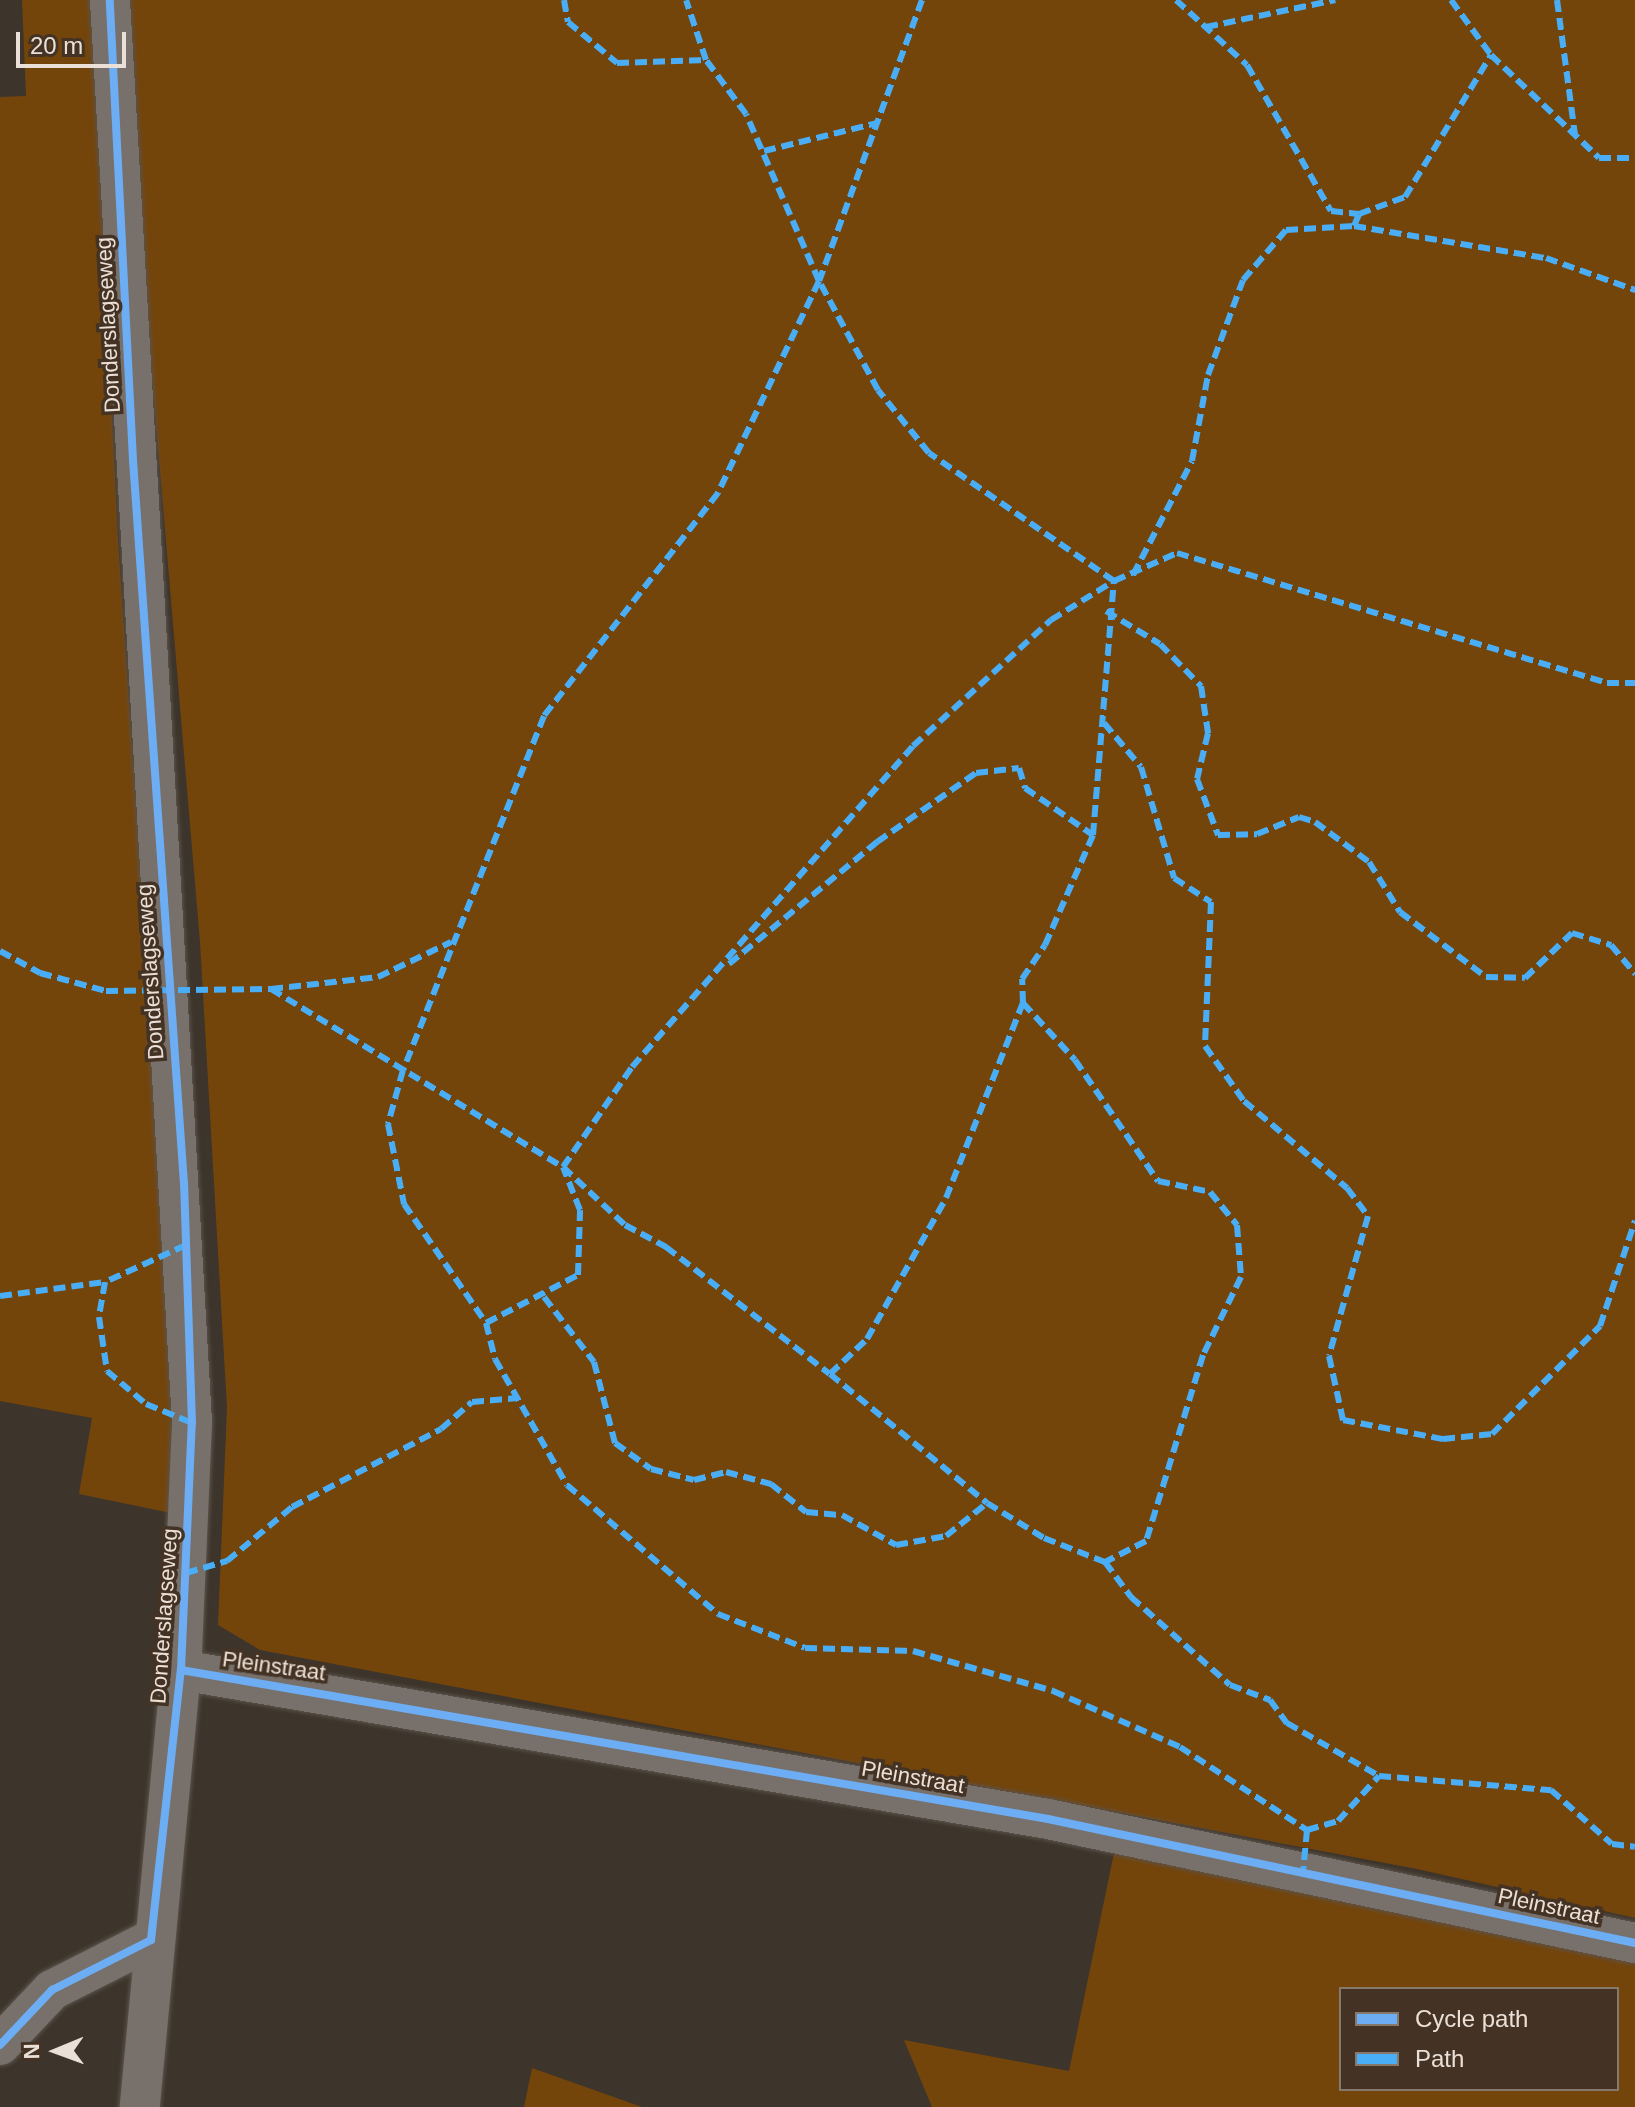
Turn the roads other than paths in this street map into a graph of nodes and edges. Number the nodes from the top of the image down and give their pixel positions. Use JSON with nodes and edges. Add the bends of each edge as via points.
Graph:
{"nodes":[{"id":1,"x":110,"y":0,"type":"edge"},
{"id":2,"x":181,"y":1670,"type":"junction"},
{"id":3,"x":151,"y":1940,"type":"junction"},
{"id":4,"x":1635,"y":1943,"type":"edge"},
{"id":5,"x":0,"y":2045,"type":"edge"},
{"id":6,"x":140,"y":2107,"type":"edge"}],
"edges":[{"from":1,"to":2,"type":"street","name":"Donderslagseweg","via":[[133,460],[184,1184],[192,1423]]},
{"from":2,"to":3,"type":"street","name":"Donderslagseweg"},
{"from":2,"to":4,"type":"street","name":"Pleinstraat","via":[[1048,1819]]},
{"from":3,"to":5,"type":"street","via":[[52,1990]]},
{"from":3,"to":6,"type":"street","name":"Donderslagseweg"}]}
